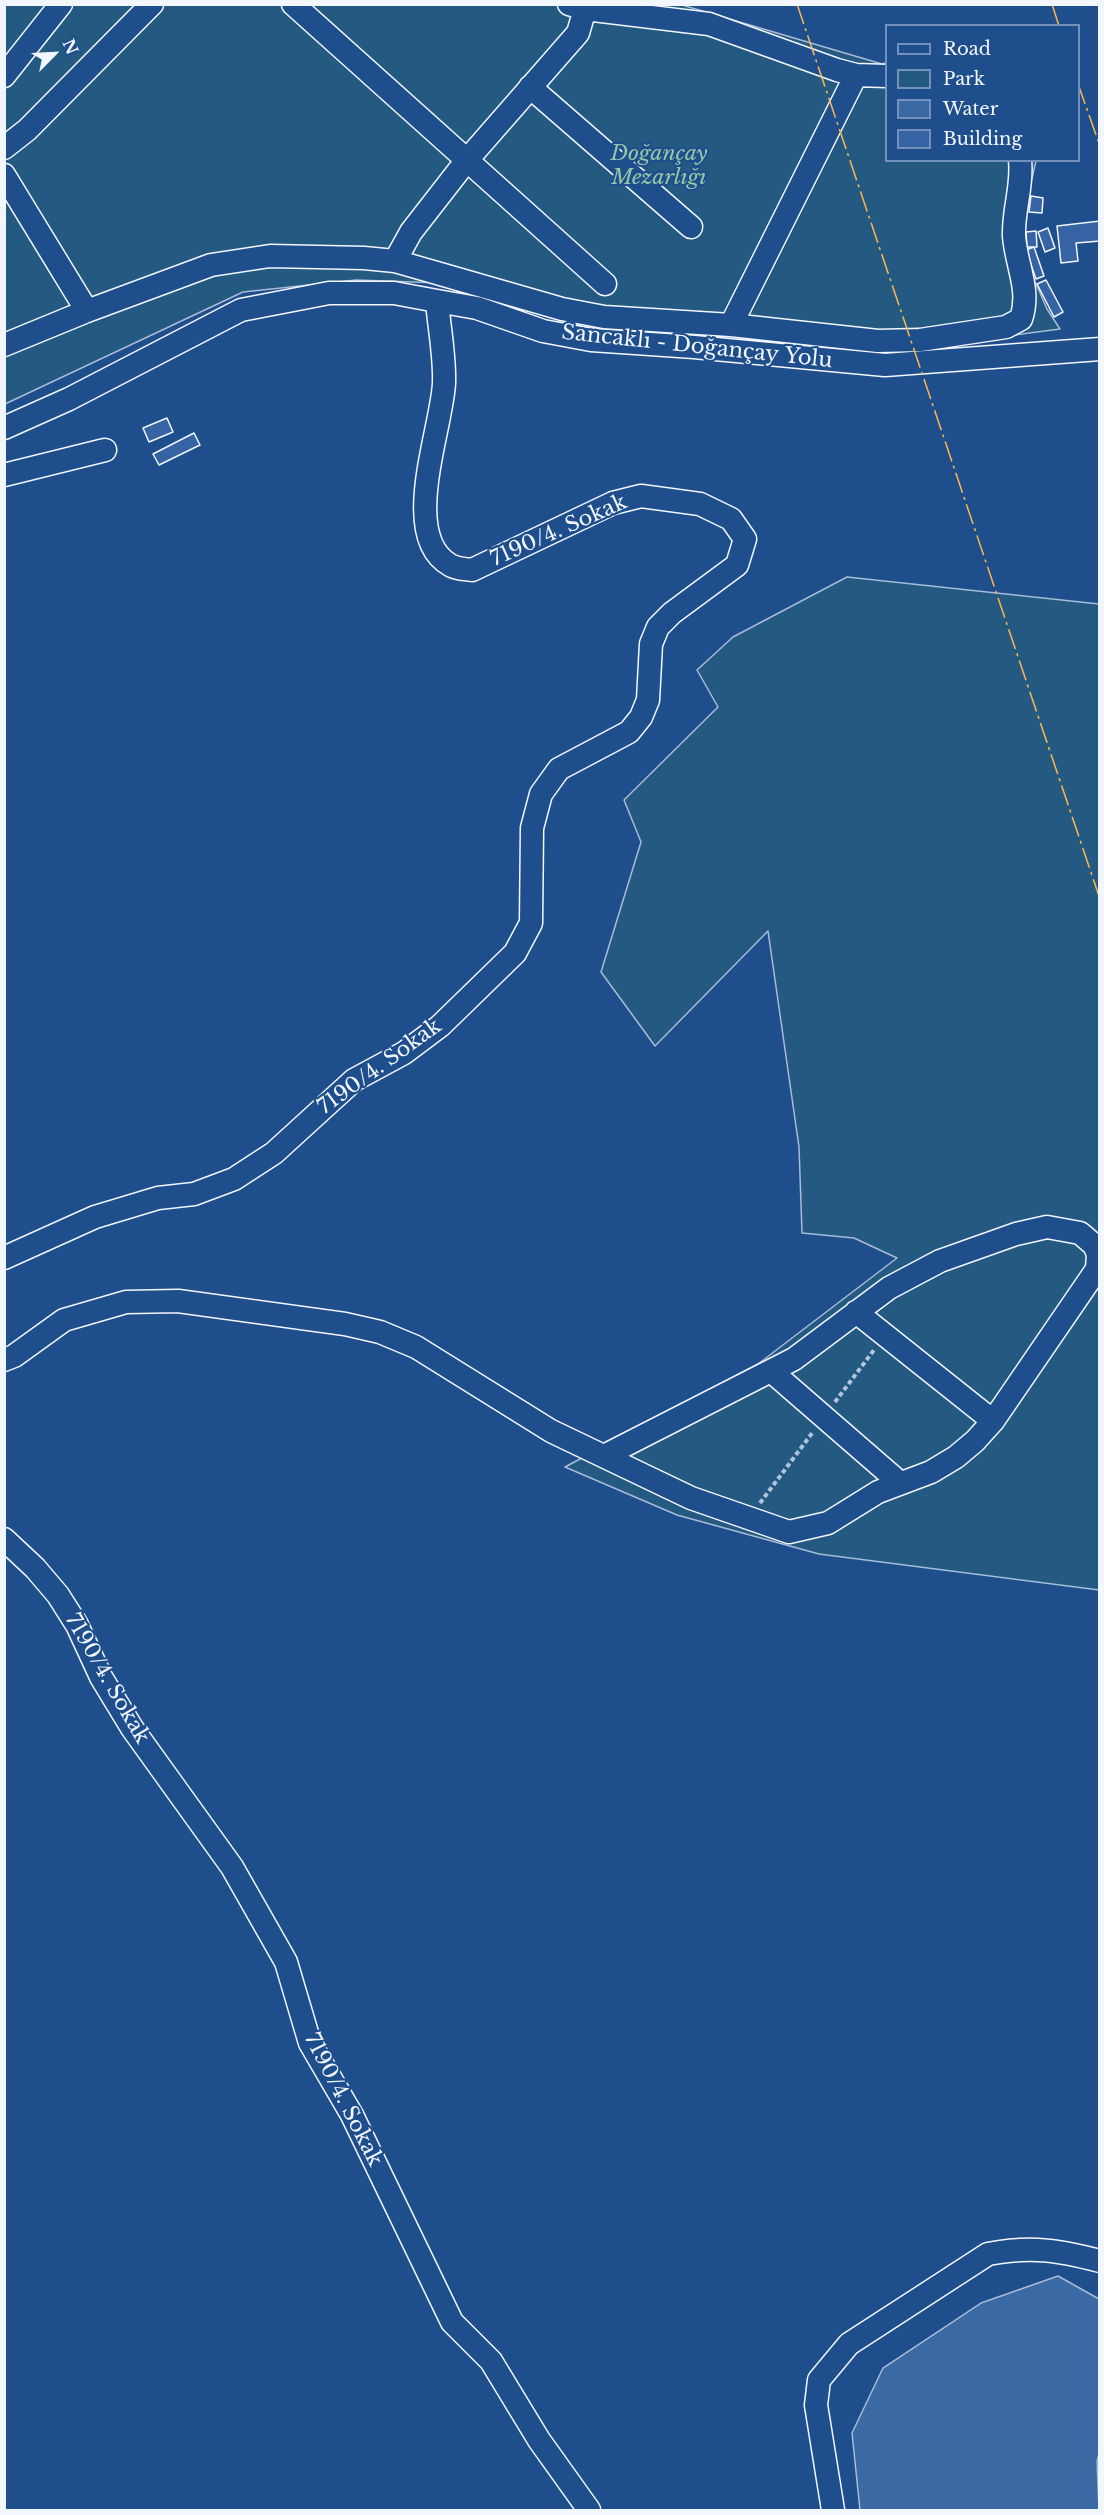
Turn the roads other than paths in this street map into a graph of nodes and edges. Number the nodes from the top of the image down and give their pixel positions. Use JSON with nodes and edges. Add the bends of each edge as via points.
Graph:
{"nodes":[{"id":1,"x":62,"y":4,"type":"edge"},
{"id":2,"x":152,"y":4,"type":"edge"},
{"id":3,"x":293,"y":4,"type":"edge"},
{"id":4,"x":577,"y":7,"type":"edge"},
{"id":5,"x":4,"y":75,"type":"edge"},
{"id":6,"x":856,"y":75,"type":"junction"},
{"id":7,"x":885,"y":76,"type":"edge"},
{"id":8,"x":530,"y":87,"type":"junction"},
{"id":9,"x":4,"y":148,"type":"edge"},
{"id":10,"x":467,"y":160,"type":"junction"},
{"id":11,"x":1020,"y":162,"type":"edge"},
{"id":12,"x":4,"y":175,"type":"edge"},
{"id":13,"x":691,"y":227,"type":"dead end"},
{"id":14,"x":395,"y":261,"type":"junction"},
{"id":15,"x":605,"y":284,"type":"dead end"},
{"id":16,"x":437,"y":301,"type":"junction"},
{"id":17,"x":87,"y":311,"type":"junction"},
{"id":18,"x":731,"y":325,"type":"junction"},
{"id":19,"x":4,"y":345,"type":"edge"},
{"id":20,"x":1100,"y":350,"type":"edge"},
{"id":21,"x":4,"y":428,"type":"edge"},
{"id":22,"x":105,"y":450,"type":"dead end"},
{"id":23,"x":4,"y":475,"type":"edge"},
{"id":24,"x":4,"y":1258,"type":"edge"},
{"id":25,"x":856,"y":1312,"type":"junction"},
{"id":26,"x":4,"y":1360,"type":"edge"},
{"id":27,"x":771,"y":1371,"type":"junction"},
{"id":28,"x":993,"y":1421,"type":"junction"},
{"id":29,"x":604,"y":1456,"type":"junction"},
{"id":30,"x":900,"y":1483,"type":"junction"},
{"id":31,"x":4,"y":1539,"type":"edge"},
{"id":32,"x":1100,"y":2261,"type":"edge"},
{"id":33,"x":589,"y":2511,"type":"edge"},
{"id":34,"x":833,"y":2511,"type":"edge"}],
"edges":[{"from":1,"to":5,"type":"street"},
{"from":2,"to":9,"type":"street","via":[[27,130]]},
{"from":3,"to":10,"type":"street"},
{"from":4,"to":6,"type":"street","via":[[710,24]]},
{"from":4,"to":8,"type":"street","via":[[578,33]]},
{"from":6,"to":7,"type":"street"},
{"from":6,"to":18,"type":"street"},
{"from":8,"to":10,"type":"street"},
{"from":8,"to":13,"type":"street"},
{"from":10,"to":14,"type":"street","via":[[411,232]]},
{"from":10,"to":15,"type":"street"},
{"from":11,"to":18,"type":"street","via":[[1014,234],[1027,303],[1021,319],[1005,327],[920,340],[878,341]]},
{"from":12,"to":17,"type":"street"},
{"from":14,"to":17,"type":"street","via":[[270,256],[211,265]]},
{"from":14,"to":18,"type":"street","via":[[562,309],[604,317]]},
{"from":16,"to":20,"type":"street","name":"Sancaklı - Doğançay Yolu","via":[[477,308],[543,331],[591,340],[885,365]]},
{"from":16,"to":21,"type":"street","name":"Sancaklı - Doğançay Yolu","via":[[394,293],[329,293],[241,310],[69,399]]},
{"from":16,"to":24,"type":"street","name":"7190/4. Sokak","via":[[444,382],[424,506],[431,545],[442,560],[452,567],[472,570],[613,503],[641,496],[700,504],[731,519],[745,538],[737,565],[658,627],[651,644],[648,700],[629,732],[559,768],[541,794],[532,828],[531,923],[515,953],[440,1026],[404,1053],[354,1080],[274,1153],[234,1179],[194,1194],[158,1198],[94,1217]]},
{"from":17,"to":19,"type":"street"},
{"from":22,"to":23,"type":"street"},
{"from":25,"to":27,"type":"street","via":[[794,1359]]},
{"from":25,"to":28,"type":"street"},
{"from":25,"to":28,"type":"street","via":[[889,1288],[940,1261],[1016,1234],[1047,1227],[1080,1233],[1094,1245],[1097,1269]]},
{"from":26,"to":29,"type":"street","via":[[64,1320],[126,1302],[178,1301],[345,1324],[380,1332],[416,1347],[551,1431]]},
{"from":27,"to":29,"type":"street"},
{"from":27,"to":30,"type":"street"},
{"from":28,"to":30,"type":"street","via":[[956,1457],[931,1472]]},
{"from":29,"to":30,"type":"street","via":[[691,1498],[789,1532],[828,1523]]},
{"from":31,"to":33,"type":"street","name":"7190/4. Sokak","via":[[58,1595],[77,1625],[100,1677],[132,1728],[232,1867],[286,1962],[310,2043],[351,2115],[452,2322],[491,2361],[539,2440]]},
{"from":32,"to":34,"type":"street","via":[[1059,2251],[988,2254],[849,2344],[819,2380],[816,2405]]}]}
